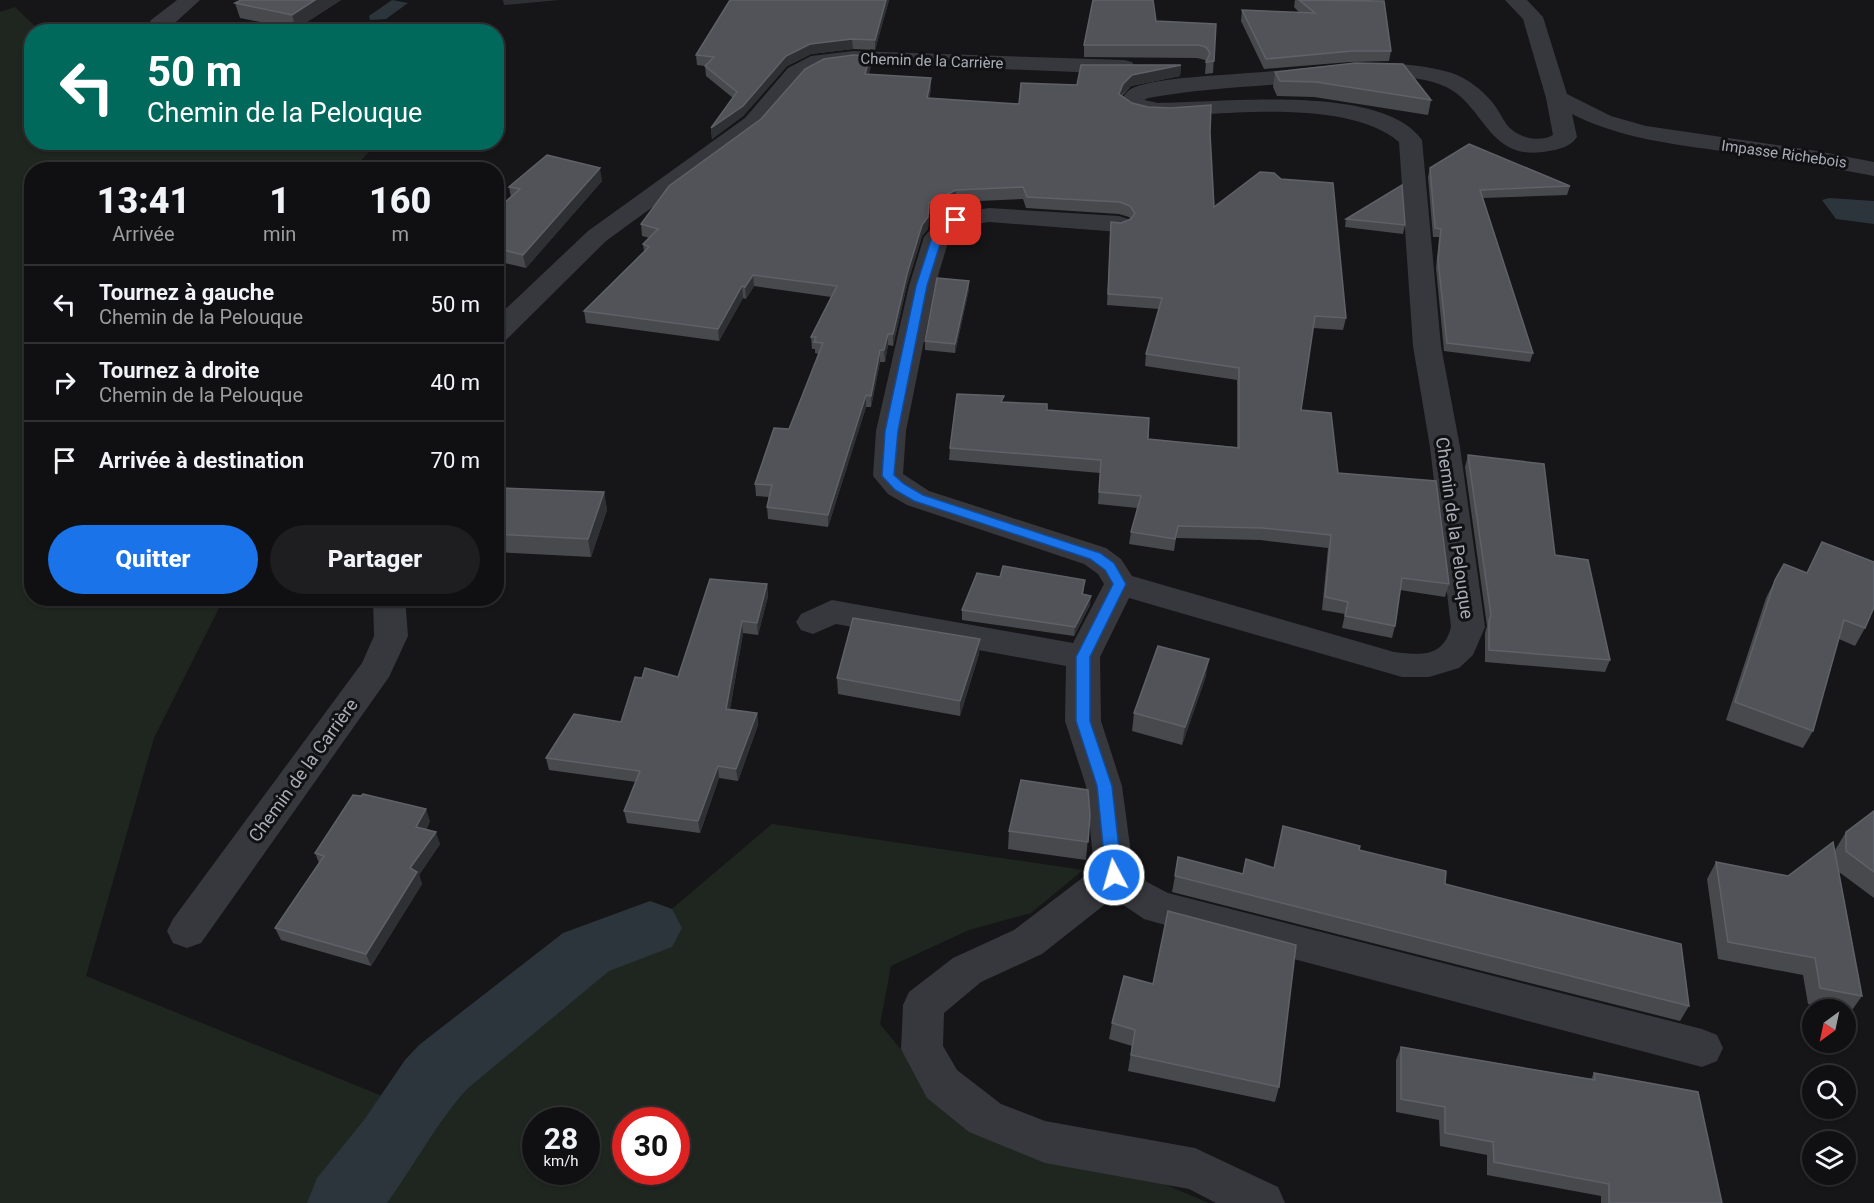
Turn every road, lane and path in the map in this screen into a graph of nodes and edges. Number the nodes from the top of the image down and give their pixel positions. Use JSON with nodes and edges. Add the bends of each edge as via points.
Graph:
{"nodes":[{"id":1,"x":190,"y":0,"type":"edge"},
{"id":2,"x":1515,"y":0,"type":"edge"},
{"id":3,"x":158,"y":24,"type":"edge"},
{"id":4,"x":1140,"y":67,"type":"edge"},
{"id":5,"x":1163,"y":67,"type":"edge"},
{"id":6,"x":1325,"y":71,"type":"junction"},
{"id":7,"x":1557,"y":98,"type":"junction"},
{"id":8,"x":1563,"y":128,"type":"junction"},
{"id":9,"x":1694,"y":141,"type":"junction"},
{"id":10,"x":1874,"y":169,"type":"edge"},
{"id":11,"x":1119,"y":224,"type":"edge"},
{"id":12,"x":504,"y":326,"type":"edge"},
{"id":13,"x":1119,"y":584,"type":"junction"},
{"id":14,"x":389,"y":606,"type":"edge"},
{"id":15,"x":813,"y":622,"type":"dead end"},
{"id":16,"x":1083,"y":657,"type":"junction"},
{"id":17,"x":1114,"y":875,"type":"junction"},
{"id":18,"x":187,"y":930,"type":"dead end"},
{"id":19,"x":1702,"y":1048,"type":"dead end"},
{"id":20,"x":1262,"y":1203,"type":"edge"}],
"edges":[{"from":1,"to":3,"type":"street"},
{"from":2,"to":7,"type":"street","via":[[1533,17]]},
{"from":4,"to":12,"type":"street","name":"Chemin de la Carrière","via":[[853,57],[810,65],[796,73],[753,123],[597,236]]},
{"from":5,"to":6,"type":"street","via":[[1290,67]]},
{"from":6,"to":8,"type":"street","name":"Chemin de la Pelouque","via":[[1408,72],[1445,78],[1485,108],[1506,136],[1524,143],[1546,146],[1559,142],[1565,137]]},
{"from":6,"to":13,"type":"street","name":"Chemin de la Pelouque","via":[[1152,90],[1141,92],[1131,103],[1149,110],[1258,106],[1354,113],[1396,127],[1410,140],[1427,346],[1445,447],[1468,627],[1460,650],[1442,662],[1415,667],[1394,664]]},
{"from":7,"to":8,"type":"street"},
{"from":7,"to":9,"type":"street","name":"Impasse Richebois","via":[[1603,121]]},
{"from":8,"to":9,"type":"street","name":"Impasse Richebois","via":[[1641,142]]},
{"from":9,"to":10,"type":"street","name":"Impasse Richebois"},
{"from":11,"to":13,"type":"street","via":[[989,215],[956,220],[946,227],[937,237],[922,286],[891,431],[888,476],[918,498],[1095,556],[1110,567]]},
{"from":13,"to":16,"type":"street"},
{"from":14,"to":18,"type":"street","name":"Chemin de la Carrière","via":[[391,636],[377,668]]},
{"from":15,"to":16,"type":"street","via":[[832,612]]},
{"from":16,"to":17,"type":"street","via":[[1083,721],[1104,786]]},
{"from":17,"to":19,"type":"street","via":[[1133,893],[1158,907]]},
{"from":17,"to":20,"type":"street","via":[[1028,942],[967,970],[924,1005],[922,1049],[942,1084],[985,1118],[1045,1142],[1196,1169]]}]}
